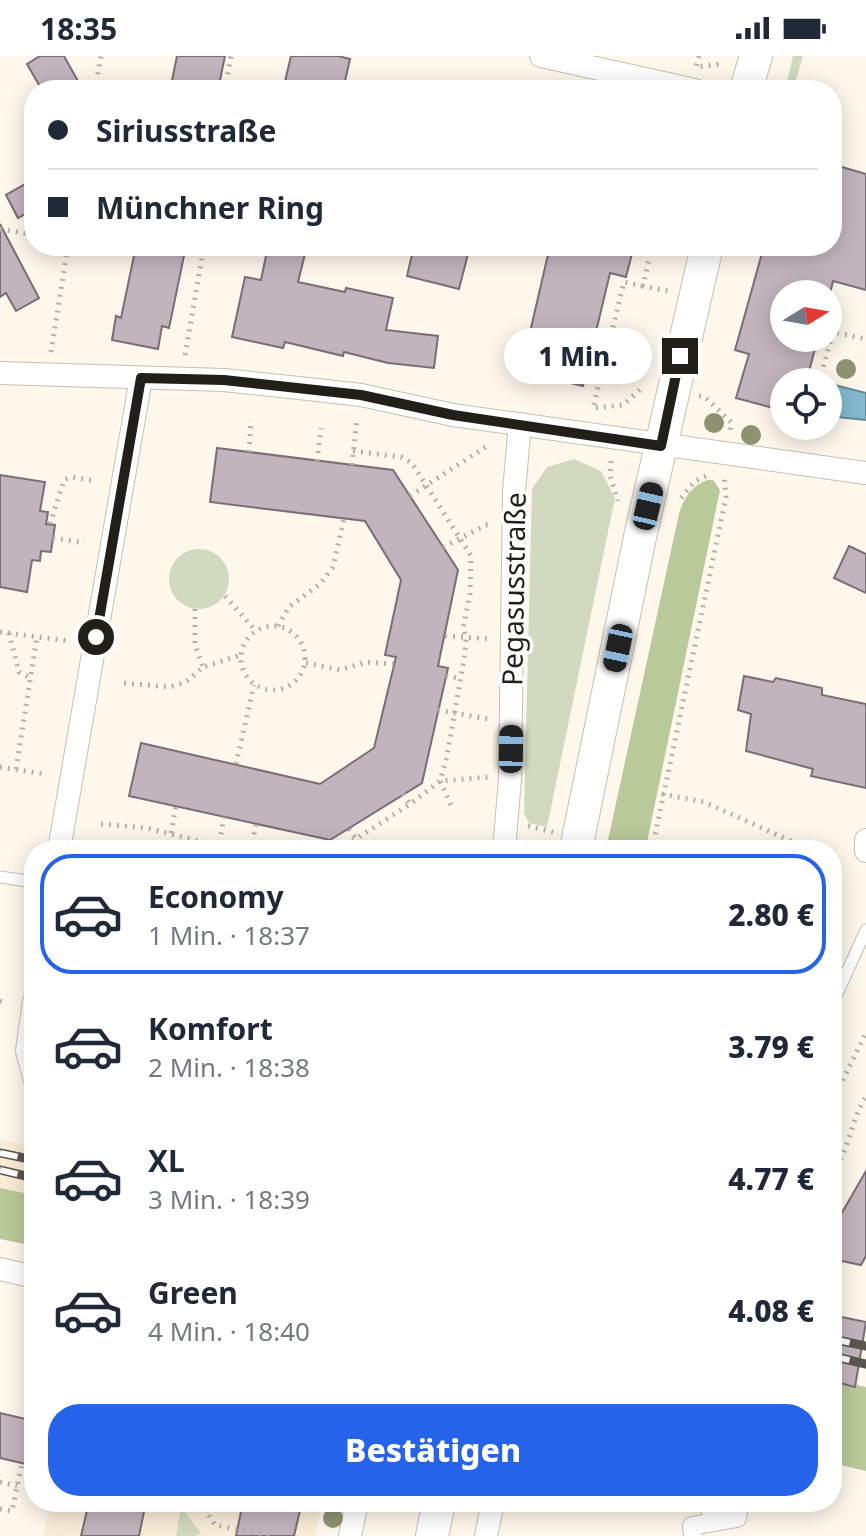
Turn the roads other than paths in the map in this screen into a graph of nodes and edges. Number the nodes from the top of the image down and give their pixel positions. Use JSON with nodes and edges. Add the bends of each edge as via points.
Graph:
{"nodes":[{"id":1,"x":541,"y":56,"type":"edge"},
{"id":2,"x":756,"y":56,"type":"edge"},
{"id":3,"x":650,"y":80,"type":"edge"},
{"id":4,"x":749,"y":80,"type":"edge"},
{"id":5,"x":705,"y":256,"type":"edge"},
{"id":6,"x":0,"y":373,"type":"edge"},
{"id":7,"x":141,"y":378,"type":"junction"},
{"id":8,"x":520,"y":424,"type":"junction"},
{"id":9,"x":661,"y":446,"type":"junction"},
{"id":10,"x":866,"y":473,"type":"edge"},
{"id":11,"x":61,"y":840,"type":"edge"},
{"id":12,"x":505,"y":840,"type":"edge"},
{"id":13,"x":578,"y":840,"type":"edge"},
{"id":14,"x":866,"y":840,"type":"edge"},
{"id":15,"x":866,"y":851,"type":"edge"},
{"id":16,"x":0,"y":877,"type":"edge"},
{"id":17,"x":24,"y":881,"type":"edge"},
{"id":18,"x":866,"y":930,"type":"edge"},
{"id":19,"x":842,"y":983,"type":"edge"},
{"id":20,"x":0,"y":1269,"type":"edge"},
{"id":21,"x":24,"y":1275,"type":"edge"},
{"id":22,"x":355,"y":1512,"type":"edge"},
{"id":23,"x":437,"y":1512,"type":"edge"},
{"id":24,"x":491,"y":1512,"type":"edge"},
{"id":25,"x":738,"y":1512,"type":"edge"},
{"id":26,"x":350,"y":1536,"type":"edge"},
{"id":27,"x":432,"y":1536,"type":"edge"},
{"id":28,"x":486,"y":1536,"type":"edge"},
{"id":29,"x":693,"y":1536,"type":"edge"}],
"edges":[{"from":1,"to":3,"type":"street"},
{"from":2,"to":4,"type":"main road"},
{"from":5,"to":9,"type":"main road"},
{"from":6,"to":7,"type":"street"},
{"from":7,"to":8,"type":"street","via":[[224,380],[361,395]]},
{"from":7,"to":11,"type":"street"},
{"from":8,"to":9,"type":"street"},
{"from":8,"to":12,"type":"street","name":"Pegasusstraße"},
{"from":9,"to":10,"type":"street","via":[[725,466]]},
{"from":9,"to":13,"type":"main road"},
{"from":14,"to":15,"type":"street"},
{"from":16,"to":17,"type":"lane"},
{"from":18,"to":19,"type":"lane"},
{"from":20,"to":21,"type":"street"},
{"from":22,"to":26,"type":"street"},
{"from":23,"to":27,"type":"main road"},
{"from":24,"to":28,"type":"street"},
{"from":25,"to":29,"type":"street","via":[[737,1518],[692,1526]]}]}
